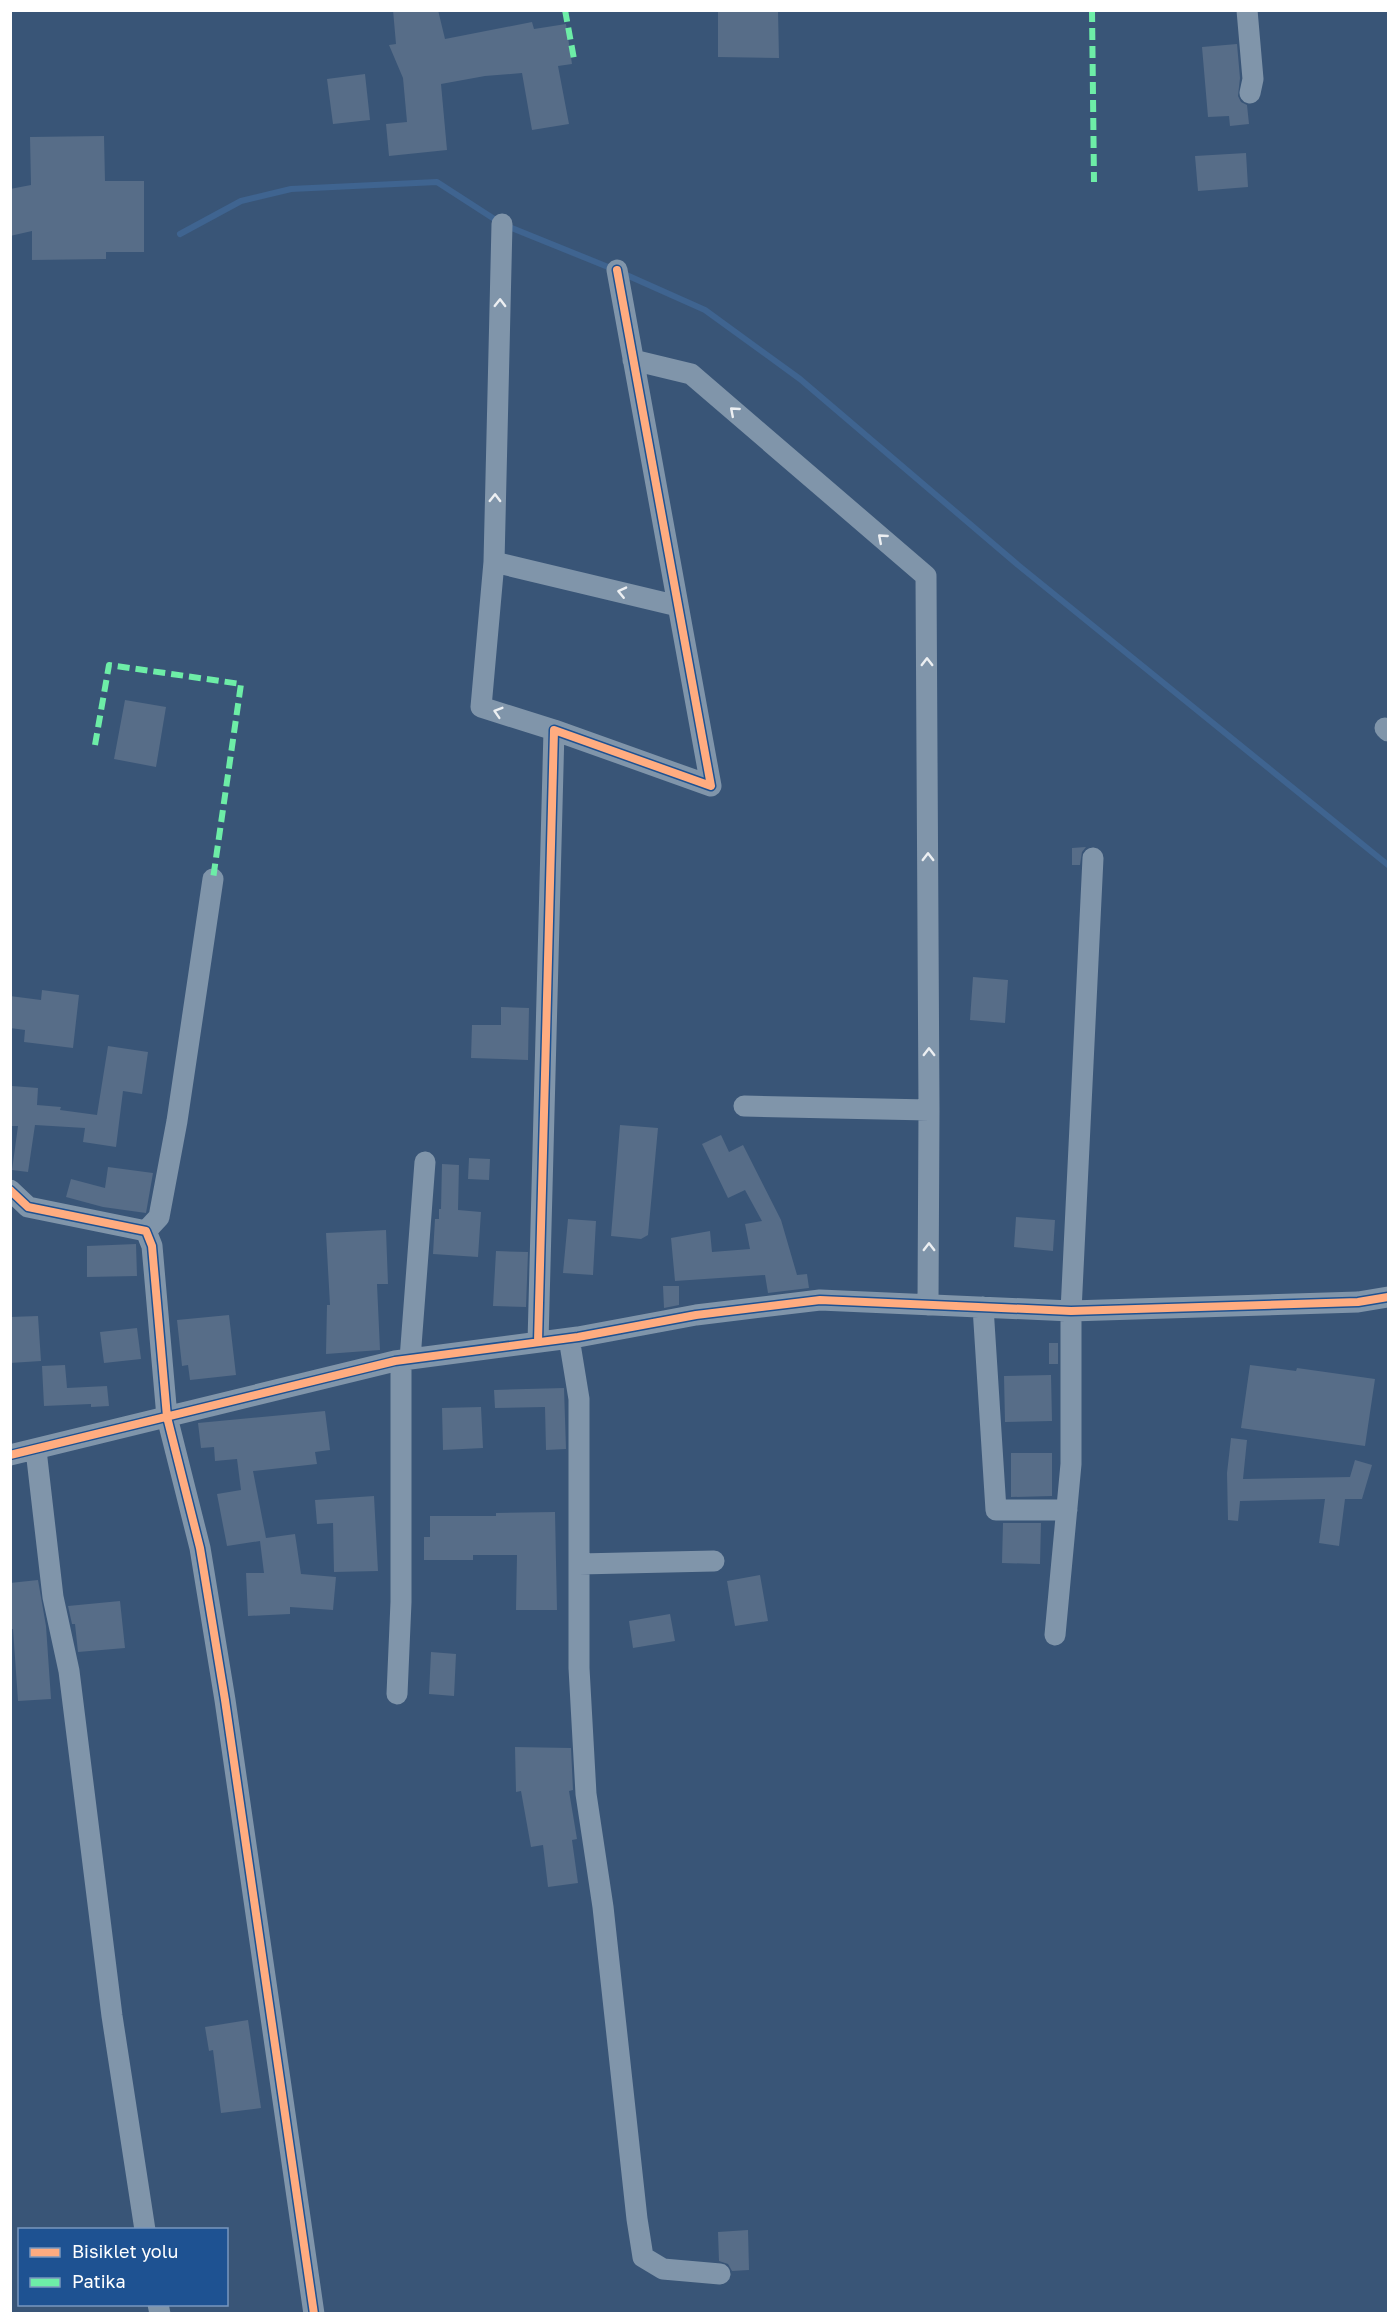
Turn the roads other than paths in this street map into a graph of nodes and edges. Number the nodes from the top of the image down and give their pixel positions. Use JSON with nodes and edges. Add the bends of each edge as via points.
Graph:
{"nodes":[{"id":1,"x":1246,"y":10,"type":"edge"},
{"id":2,"x":1250,"y":93,"type":"dead end"},
{"id":3,"x":502,"y":224,"type":"dead end"},
{"id":4,"x":617,"y":270,"type":"dead end"},
{"id":5,"x":633,"y":360,"type":"junction"},
{"id":6,"x":494,"y":562,"type":"junction"},
{"id":7,"x":678,"y":606,"type":"junction"},
{"id":8,"x":554,"y":730,"type":"junction"},
{"id":9,"x":1093,"y":858,"type":"dead end"},
{"id":10,"x":213,"y":879,"type":"dead end"},
{"id":11,"x":744,"y":1106,"type":"dead end"},
{"id":12,"x":929,"y":1110,"type":"junction"},
{"id":13,"x":425,"y":1162,"type":"dead end"},
{"id":14,"x":10,"y":1190,"type":"edge"},
{"id":15,"x":146,"y":1231,"type":"junction"},
{"id":16,"x":1389,"y":1297,"type":"edge"},
{"id":17,"x":928,"y":1305,"type":"junction"},
{"id":18,"x":983,"y":1308,"type":"junction"},
{"id":19,"x":1071,"y":1311,"type":"junction"},
{"id":20,"x":569,"y":1338,"type":"junction"},
{"id":21,"x":538,"y":1342,"type":"junction"},
{"id":22,"x":405,"y":1360,"type":"junction"},
{"id":23,"x":167,"y":1417,"type":"junction"},
{"id":24,"x":36,"y":1450,"type":"junction"},
{"id":25,"x":10,"y":1455,"type":"edge"},
{"id":26,"x":1067,"y":1510,"type":"junction"},
{"id":27,"x":714,"y":1561,"type":"dead end"},
{"id":28,"x":579,"y":1564,"type":"junction"},
{"id":29,"x":1055,"y":1635,"type":"dead end"},
{"id":30,"x":397,"y":1694,"type":"dead end"},
{"id":31,"x":146,"y":2228,"type":"edge"},
{"id":32,"x":720,"y":2274,"type":"dead end"},
{"id":33,"x":314,"y":2313,"type":"edge"}],
"edges":[{"from":1,"to":2,"type":"street","via":[[1253,79]]},
{"from":6,"to":3,"type":"street","one_way":true},
{"from":4,"to":5,"type":"street"},
{"from":5,"to":7,"type":"street"},
{"from":12,"to":5,"type":"street","one_way":true,"via":[[926,576],[691,374]]},
{"from":7,"to":6,"type":"street","one_way":true},
{"from":8,"to":6,"type":"street","one_way":true,"via":[[481,707]]},
{"from":7,"to":8,"type":"street","via":[[711,786]]},
{"from":8,"to":21,"type":"street"},
{"from":9,"to":19,"type":"street"},
{"from":10,"to":15,"type":"street","via":[[159,1217]]},
{"from":11,"to":12,"type":"street"},
{"from":17,"to":12,"type":"street","one_way":true},
{"from":13,"to":22,"type":"street"},
{"from":14,"to":15,"type":"street","via":[[28,1207]]},
{"from":15,"to":23,"type":"street","via":[[152,1246]]},
{"from":16,"to":19,"type":"street","via":[[1358,1302]]},
{"from":17,"to":18,"type":"street"},
{"from":17,"to":20,"type":"street","via":[[820,1300],[696,1315]]},
{"from":18,"to":19,"type":"street"},
{"from":18,"to":26,"type":"street","via":[[996,1510]]},
{"from":19,"to":26,"type":"street","via":[[1071,1464]]},
{"from":20,"to":21,"type":"street"},
{"from":20,"to":28,"type":"street","via":[[579,1399]]},
{"from":21,"to":22,"type":"street"},
{"from":22,"to":23,"type":"street"},
{"from":22,"to":30,"type":"street"},
{"from":23,"to":24,"type":"street"},
{"from":23,"to":33,"type":"street","via":[[202,1560]]},
{"from":24,"to":25,"type":"street"},
{"from":24,"to":31,"type":"street","via":[[53,1598],[69,1671],[112,2016]]},
{"from":26,"to":29,"type":"street"},
{"from":27,"to":28,"type":"street"},
{"from":28,"to":32,"type":"street","via":[[579,1668],[586,1794],[603,1907],[643,2257],[663,2269]]}]}
